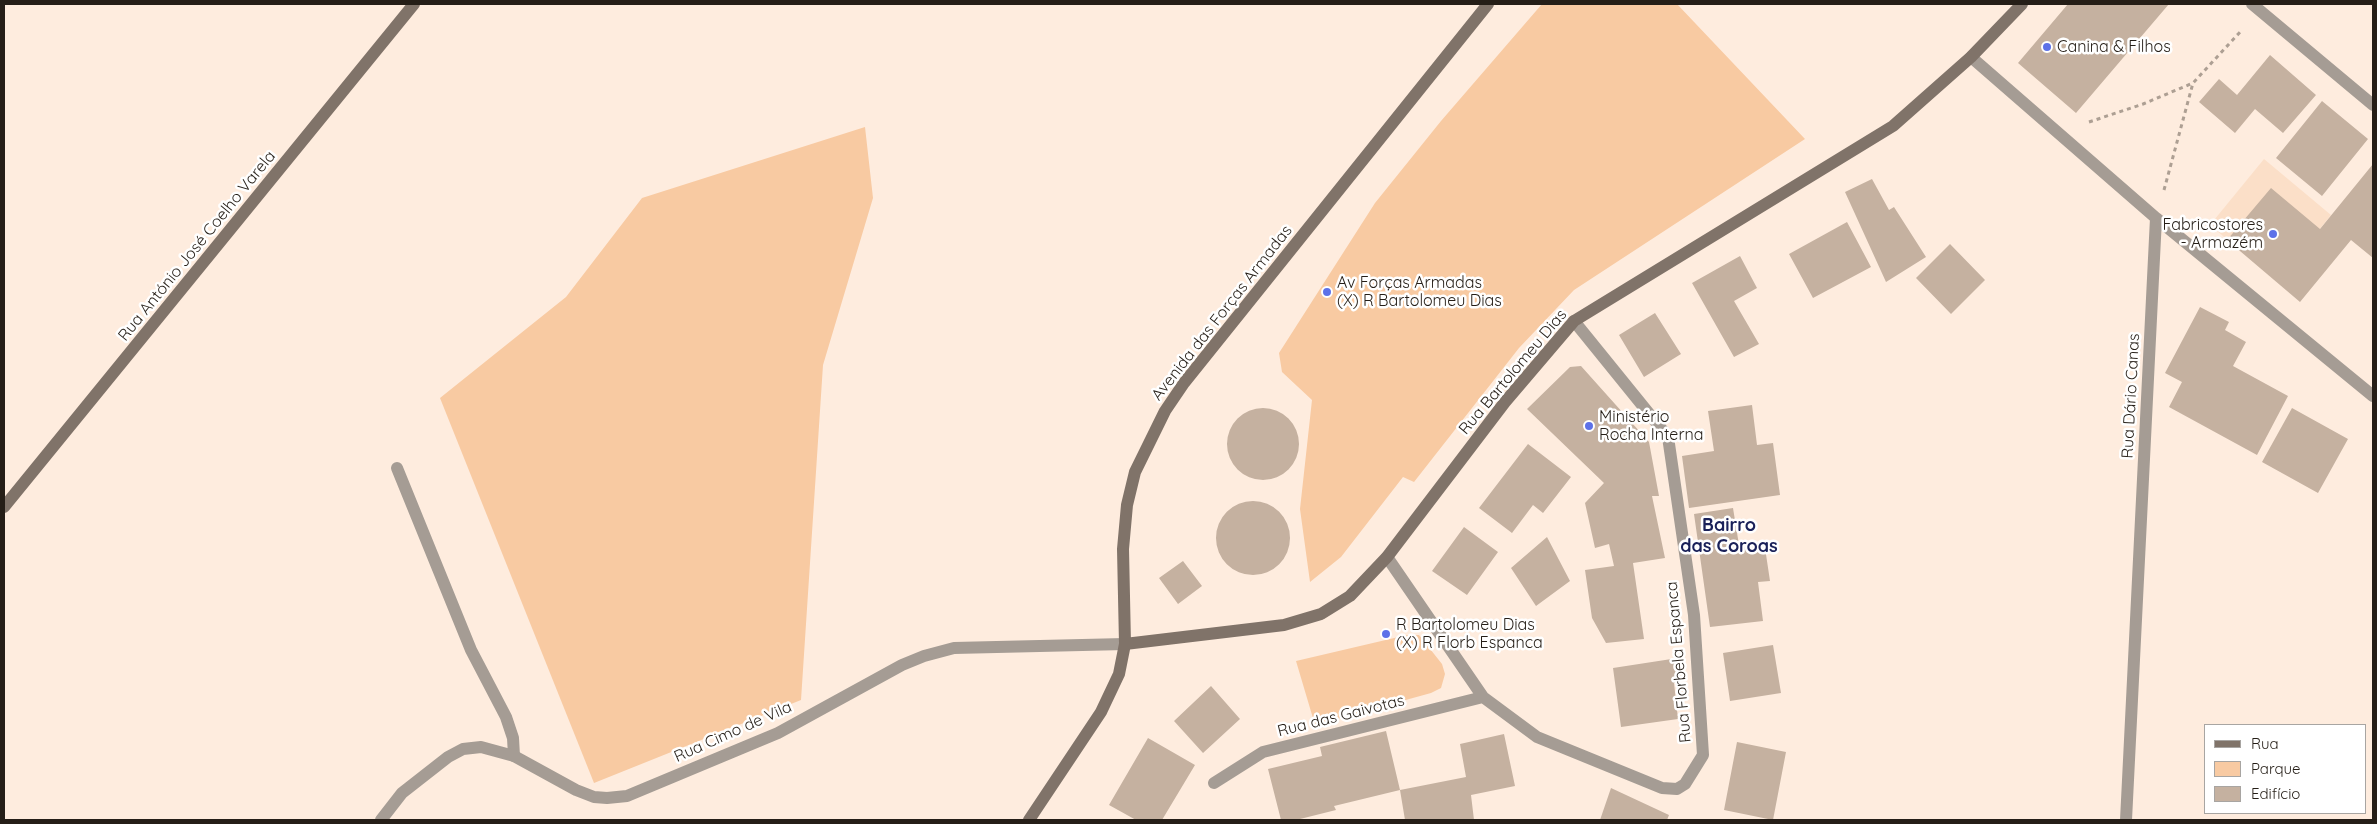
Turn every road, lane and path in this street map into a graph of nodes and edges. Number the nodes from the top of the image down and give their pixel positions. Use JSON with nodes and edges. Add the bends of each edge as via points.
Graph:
{"nodes":[{"id":1,"x":414,"y":4,"type":"edge"},
{"id":2,"x":1488,"y":4,"type":"edge"},
{"id":3,"x":2022,"y":4,"type":"edge"},
{"id":4,"x":2256,"y":7,"type":"edge"},
{"id":5,"x":1971,"y":57,"type":"junction"},
{"id":6,"x":2193,"y":83,"type":"junction"},
{"id":7,"x":2373,"y":105,"type":"edge"},
{"id":8,"x":2056,"y":131,"type":"junction"},
{"id":9,"x":2156,"y":218,"type":"junction"},
{"id":10,"x":1574,"y":321,"type":"junction"},
{"id":11,"x":2373,"y":396,"type":"edge"},
{"id":12,"x":397,"y":468,"type":"dead end"},
{"id":13,"x":4,"y":507,"type":"edge"},
{"id":14,"x":1387,"y":557,"type":"junction"},
{"id":15,"x":1125,"y":644,"type":"junction"},
{"id":16,"x":1483,"y":697,"type":"junction"},
{"id":17,"x":514,"y":756,"type":"junction"},
{"id":18,"x":1214,"y":783,"type":"dead end"},
{"id":19,"x":381,"y":820,"type":"edge"},
{"id":20,"x":1029,"y":820,"type":"edge"},
{"id":21,"x":2126,"y":820,"type":"edge"}],
"edges":[{"from":1,"to":13,"type":"street","name":"Rua António José Coelho Varela"},
{"from":2,"to":15,"type":"street","name":"Avenida das Forças Armadas","via":[[1184,383],[1165,411],[1135,472],[1126,504],[1123,550]]},
{"from":3,"to":5,"type":"street","name":"Rua Bartolomeu Dias"},
{"from":4,"to":6,"type":"path"},
{"from":4,"to":7,"type":"street"},
{"from":5,"to":8,"type":"street"},
{"from":5,"to":10,"type":"street","name":"Rua Bartolomeu Dias","via":[[1894,126]]},
{"from":6,"to":8,"type":"path","via":[[2099,120]]},
{"from":6,"to":9,"type":"path"},
{"from":8,"to":9,"type":"street"},
{"from":9,"to":11,"type":"street"},
{"from":9,"to":21,"type":"street","name":"Rua Dário Canas"},
{"from":10,"to":14,"type":"street","name":"Rua Bartolomeu Dias","via":[[1504,402]]},
{"from":10,"to":16,"type":"street","name":"Rua Florbela Espanca","via":[[1668,437],[1694,615],[1703,755],[1685,784],[1677,789],[1662,788],[1538,737]]},
{"from":12,"to":17,"type":"street","via":[[471,650],[506,717],[513,738]]},
{"from":14,"to":15,"type":"street","name":"Rua Bartolomeu Dias","via":[[1350,596],[1320,614],[1284,625]]},
{"from":14,"to":16,"type":"street","name":"Rua Florbela Espanca"},
{"from":15,"to":17,"type":"street","name":"Rua Cimo de Vila","via":[[962,648],[924,656],[778,734],[627,796],[594,797]]},
{"from":15,"to":20,"type":"street","name":"Avenida das Forças Armadas","via":[[1120,674],[1112,693]]},
{"from":16,"to":18,"type":"street","name":"Rua das Gaivotas","via":[[1263,752]]},
{"from":17,"to":19,"type":"street","name":"Rua Cimo de Vila","via":[[481,747],[464,749],[448,757],[402,793]]}]}
